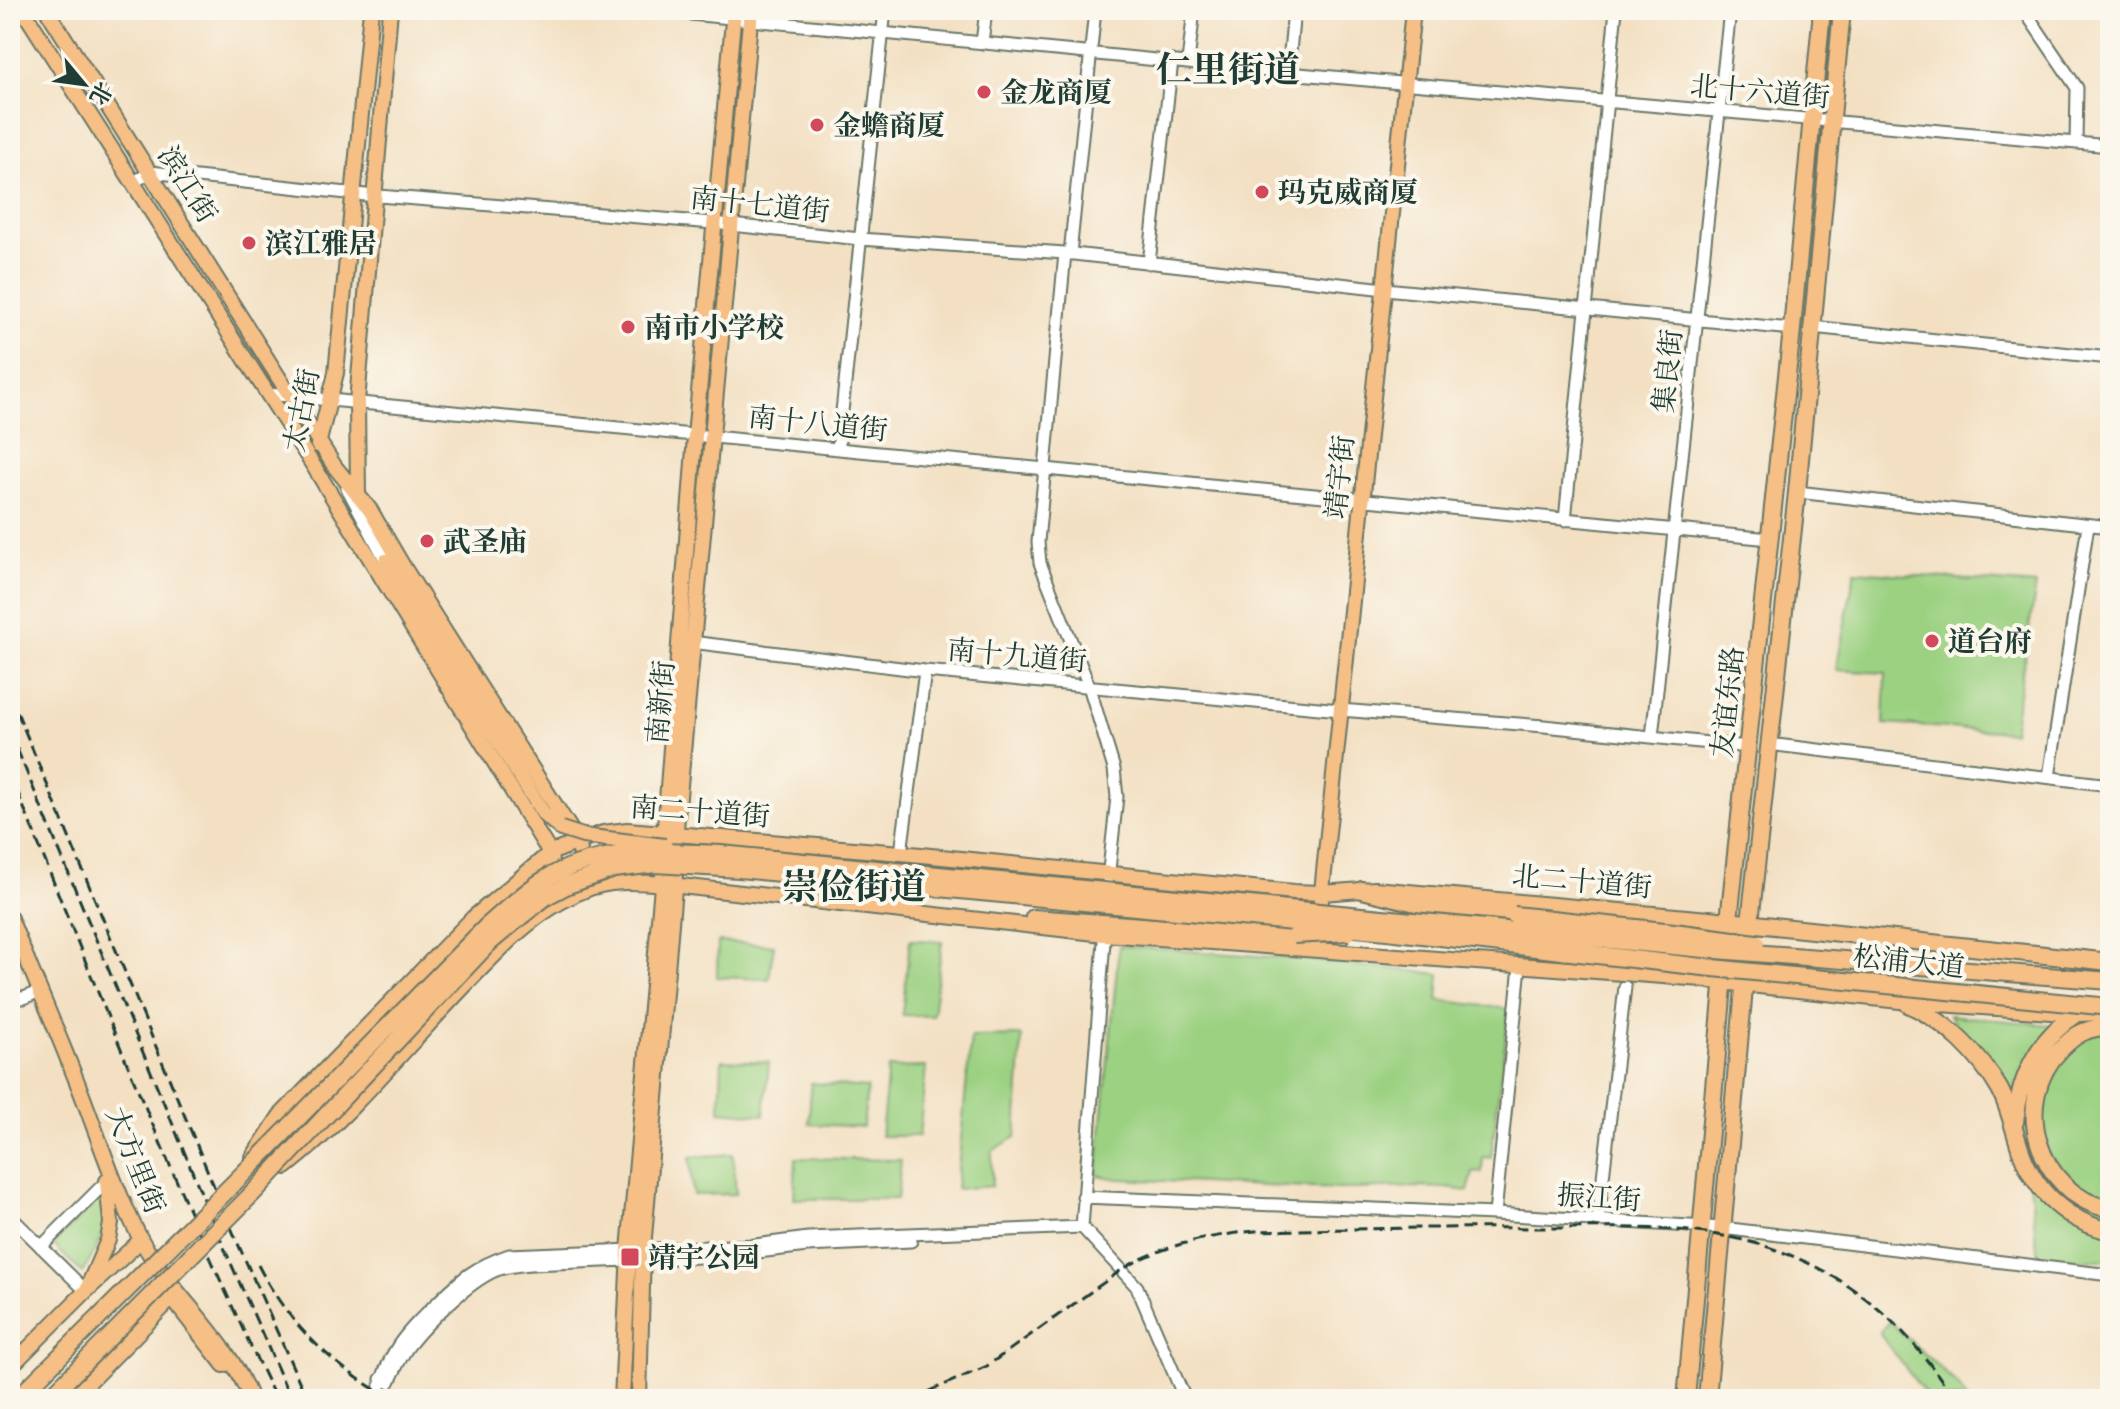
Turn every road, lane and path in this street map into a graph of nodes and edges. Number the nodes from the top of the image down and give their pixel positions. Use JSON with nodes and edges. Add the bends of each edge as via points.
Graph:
{"nodes":[{"id":1,"x":23,"y":10,"type":"edge"},
{"id":2,"x":47,"y":10,"type":"edge"},
{"id":3,"x":371,"y":10,"type":"edge"},
{"id":4,"x":390,"y":10,"type":"edge"},
{"id":5,"x":650,"y":10,"type":"edge"},
{"id":6,"x":885,"y":10,"type":"edge"},
{"id":7,"x":986,"y":10,"type":"edge"},
{"id":8,"x":1095,"y":10,"type":"edge"},
{"id":9,"x":1194,"y":10,"type":"edge"},
{"id":10,"x":1294,"y":10,"type":"edge"},
{"id":11,"x":1413,"y":10,"type":"edge"},
{"id":12,"x":1616,"y":10,"type":"edge"},
{"id":13,"x":1730,"y":10,"type":"edge"},
{"id":14,"x":1822,"y":10,"type":"edge"},
{"id":15,"x":1842,"y":10,"type":"edge"},
{"id":16,"x":2024,"y":10,"type":"edge"},
{"id":17,"x":733,"y":14,"type":"edge"},
{"id":18,"x":750,"y":14,"type":"edge"},
{"id":19,"x":882,"y":33,"type":"junction"},
{"id":20,"x":982,"y":43,"type":"junction"},
{"id":21,"x":1090,"y":53,"type":"junction"},
{"id":22,"x":1172,"y":61,"type":"junction"},
{"id":23,"x":1188,"y":62,"type":"junction"},
{"id":24,"x":1288,"y":73,"type":"junction"},
{"id":25,"x":1406,"y":83,"type":"junction"},
{"id":26,"x":1607,"y":100,"type":"junction"},
{"id":27,"x":1719,"y":111,"type":"junction"},
{"id":28,"x":1811,"y":121,"type":"junction"},
{"id":29,"x":1832,"y":122,"type":"junction"},
{"id":30,"x":2076,"y":143,"type":"junction"},
{"id":31,"x":2110,"y":146,"type":"edge"},
{"id":32,"x":150,"y":172,"type":"junction"},
{"id":33,"x":133,"y":183,"type":"junction"},
{"id":34,"x":354,"y":193,"type":"junction"},
{"id":35,"x":374,"y":195,"type":"junction"},
{"id":36,"x":713,"y":223,"type":"junction"},
{"id":37,"x":732,"y":225,"type":"junction"},
{"id":38,"x":860,"y":239,"type":"junction"},
{"id":39,"x":1067,"y":253,"type":"junction"},
{"id":40,"x":1149,"y":263,"type":"junction"},
{"id":41,"x":1385,"y":289,"type":"junction"},
{"id":42,"x":1586,"y":308,"type":"junction"},
{"id":43,"x":1697,"y":320,"type":"junction"},
{"id":44,"x":1812,"y":327,"type":"junction"},
{"id":45,"x":1792,"y":329,"type":"junction"},
{"id":46,"x":2110,"y":358,"type":"edge"},
{"id":47,"x":268,"y":394,"type":"junction"},
{"id":48,"x":291,"y":396,"type":"junction"},
{"id":49,"x":330,"y":400,"type":"junction"},
{"id":50,"x":357,"y":402,"type":"junction"},
{"id":51,"x":695,"y":436,"type":"junction"},
{"id":52,"x":713,"y":437,"type":"junction"},
{"id":53,"x":319,"y":442,"type":"junction"},
{"id":54,"x":838,"y":449,"type":"junction"},
{"id":55,"x":313,"y":465,"type":"junction"},
{"id":56,"x":335,"y":467,"type":"junction"},
{"id":57,"x":1043,"y":470,"type":"junction"},
{"id":58,"x":1797,"y":492,"type":"junction"},
{"id":59,"x":358,"y":496,"type":"junction"},
{"id":60,"x":1363,"y":499,"type":"junction"},
{"id":61,"x":1565,"y":520,"type":"junction"},
{"id":62,"x":2088,"y":525,"type":"junction"},
{"id":63,"x":2110,"y":527,"type":"edge"},
{"id":64,"x":1674,"y":530,"type":"junction"},
{"id":65,"x":1770,"y":539,"type":"junction"},
{"id":66,"x":386,"y":561,"type":"joint"},
{"id":67,"x":691,"y":642,"type":"junction"},
{"id":68,"x":925,"y":671,"type":"junction"},
{"id":69,"x":1089,"y":686,"type":"junction"},
{"id":70,"x":1340,"y":710,"type":"junction"},
{"id":71,"x":1652,"y":737,"type":"junction"},
{"id":72,"x":1768,"y":744,"type":"junction"},
{"id":73,"x":1748,"y":747,"type":"junction"},
{"id":74,"x":2049,"y":777,"type":"junction"},
{"id":75,"x":2110,"y":785,"type":"edge"},
{"id":76,"x":669,"y":833,"type":"junction"},
{"id":77,"x":578,"y":841,"type":"junction"},
{"id":78,"x":550,"y":853,"type":"junction"},
{"id":79,"x":901,"y":853,"type":"junction"},
{"id":80,"x":721,"y":854,"type":"junction"},
{"id":81,"x":1108,"y":873,"type":"junction"},
{"id":82,"x":669,"y":885,"type":"junction"},
{"id":83,"x":587,"y":888,"type":"junction"},
{"id":84,"x":1362,"y":890,"type":"junction"},
{"id":85,"x":1322,"y":893,"type":"junction"},
{"id":86,"x":556,"y":904,"type":"junction"},
{"id":87,"x":10,"y":918,"type":"edge"},
{"id":88,"x":1709,"y":919,"type":"joint"},
{"id":89,"x":1729,"y":920,"type":"junction"},
{"id":90,"x":1750,"y":922,"type":"junction"},
{"id":91,"x":1105,"y":928,"type":"junction"},
{"id":92,"x":1387,"y":931,"type":"junction"},
{"id":93,"x":10,"y":939,"type":"edge"},
{"id":94,"x":1316,"y":950,"type":"junction"},
{"id":95,"x":2110,"y":962,"type":"edge"},
{"id":96,"x":1520,"y":966,"type":"junction"},
{"id":97,"x":1920,"y":966,"type":"junction"},
{"id":98,"x":1703,"y":973,"type":"junction"},
{"id":99,"x":2110,"y":981,"type":"edge"},
{"id":100,"x":1724,"y":982,"type":"junction"},
{"id":101,"x":1744,"y":983,"type":"junction"},
{"id":102,"x":1625,"y":987,"type":"dead end"},
{"id":103,"x":33,"y":994,"type":"junction"},
{"id":104,"x":10,"y":997,"type":"edge"},
{"id":105,"x":1900,"y":1000,"type":"junction"},
{"id":106,"x":2110,"y":1010,"type":"edge"},
{"id":107,"x":2078,"y":1013,"type":"junction"},
{"id":108,"x":2110,"y":1026,"type":"edge"},
{"id":109,"x":2014,"y":1128,"type":"junction"},
{"id":110,"x":240,"y":1177,"type":"junction"},
{"id":111,"x":107,"y":1181,"type":"junction"},
{"id":112,"x":254,"y":1192,"type":"junction"},
{"id":113,"x":1083,"y":1197,"type":"junction"},
{"id":114,"x":2110,"y":1209,"type":"edge"},
{"id":115,"x":1495,"y":1214,"type":"junction"},
{"id":116,"x":10,"y":1217,"type":"edge"},
{"id":117,"x":1598,"y":1221,"type":"junction"},
{"id":118,"x":1702,"y":1227,"type":"junction"},
{"id":119,"x":1722,"y":1228,"type":"junction"},
{"id":120,"x":1085,"y":1231,"type":"junction"},
{"id":121,"x":2110,"y":1231,"type":"edge"},
{"id":122,"x":139,"y":1242,"type":"junction"},
{"id":123,"x":41,"y":1247,"type":"junction"},
{"id":124,"x":636,"y":1255,"type":"junction"},
{"id":125,"x":2110,"y":1275,"type":"edge"},
{"id":126,"x":86,"y":1291,"type":"junction"},
{"id":127,"x":172,"y":1298,"type":"junction"},
{"id":128,"x":10,"y":1367,"type":"edge"},
{"id":129,"x":17,"y":1399,"type":"edge"},
{"id":130,"x":48,"y":1399,"type":"edge"},
{"id":131,"x":72,"y":1399,"type":"edge"},
{"id":132,"x":241,"y":1399,"type":"edge"},
{"id":133,"x":251,"y":1399,"type":"edge"},
{"id":134,"x":377,"y":1399,"type":"edge"},
{"id":135,"x":622,"y":1399,"type":"edge"},
{"id":136,"x":639,"y":1399,"type":"edge"},
{"id":137,"x":1185,"y":1399,"type":"edge"},
{"id":138,"x":1686,"y":1399,"type":"edge"},
{"id":139,"x":1707,"y":1399,"type":"edge"}],
"edges":[{"from":1,"to":33,"type":"main road","name":"滨江街"},
{"from":2,"to":32,"type":"main road","name":"滨江街"},
{"from":3,"to":34,"type":"main road","name":"太古街"},
{"from":4,"to":35,"type":"main road","name":"太古街"},
{"from":5,"to":17,"type":"street","name":"北十六道街"},
{"from":6,"to":19,"type":"street"},
{"from":7,"to":20,"type":"street"},
{"from":8,"to":21,"type":"street"},
{"from":9,"to":23,"type":"street"},
{"from":10,"to":24,"type":"street"},
{"from":11,"to":25,"type":"main road","name":"靖宇街"},
{"from":12,"to":26,"type":"street"},
{"from":13,"to":27,"type":"street","name":"集良街"},
{"from":14,"to":28,"type":"highway","name":"友谊东路"},
{"from":15,"to":29,"type":"highway","name":"友谊东路"},
{"from":16,"to":30,"type":"street","via":[[2077,88]]},
{"from":17,"to":18,"type":"street","name":"北十六道街"},
{"from":17,"to":36,"type":"main road","name":"南新街"},
{"from":18,"to":19,"type":"street","name":"北十六道街"},
{"from":18,"to":37,"type":"main road","name":"南新街"},
{"from":19,"to":20,"type":"street","name":"北十六道街"},
{"from":19,"to":38,"type":"street"},
{"from":20,"to":21,"type":"street","name":"北十六道街"},
{"from":21,"to":22,"type":"street","name":"北十六道街"},
{"from":21,"to":39,"type":"street"},
{"from":22,"to":23,"type":"street","name":"北十六道街"},
{"from":22,"to":40,"type":"street"},
{"from":23,"to":24,"type":"street","name":"北十六道街"},
{"from":24,"to":25,"type":"street","name":"北十六道街"},
{"from":25,"to":26,"type":"street","name":"北十六道街"},
{"from":25,"to":41,"type":"main road","name":"靖宇街"},
{"from":26,"to":27,"type":"street","name":"北十六道街"},
{"from":26,"to":42,"type":"street"},
{"from":27,"to":28,"type":"street","name":"北十六道街"},
{"from":27,"to":43,"type":"street","name":"集良街"},
{"from":28,"to":29,"type":"street","name":"北十六道街"},
{"from":28,"to":45,"type":"highway","name":"友谊东路"},
{"from":29,"to":30,"type":"street","name":"北十六道街"},
{"from":29,"to":44,"type":"highway","name":"友谊东路"},
{"from":30,"to":31,"type":"street","name":"北十六道街"},
{"from":32,"to":33,"type":"street"},
{"from":32,"to":34,"type":"street","name":"南十七道街"},
{"from":32,"to":48,"type":"main road","name":"滨江街"},
{"from":33,"to":47,"type":"main road","name":"滨江街"},
{"from":34,"to":35,"type":"street","name":"南十七道街"},
{"from":34,"to":49,"type":"main road","name":"太古街"},
{"from":35,"to":36,"type":"street","name":"南十七道街"},
{"from":35,"to":50,"type":"main road","name":"太古街"},
{"from":36,"to":37,"type":"street","name":"南十七道街"},
{"from":36,"to":51,"type":"main road","name":"南新街"},
{"from":37,"to":38,"type":"street","name":"南十七道街"},
{"from":37,"to":52,"type":"main road","name":"南新街"},
{"from":38,"to":39,"type":"street","name":"南十七道街"},
{"from":38,"to":54,"type":"street"},
{"from":39,"to":40,"type":"street","name":"南十七道街"},
{"from":39,"to":57,"type":"street"},
{"from":40,"to":41,"type":"street","name":"南十七道街"},
{"from":41,"to":42,"type":"street","name":"南十七道街"},
{"from":41,"to":60,"type":"main road","name":"靖宇街"},
{"from":42,"to":43,"type":"street","name":"南十七道街"},
{"from":42,"to":61,"type":"street"},
{"from":43,"to":45,"type":"street","name":"南十七道街"},
{"from":43,"to":64,"type":"street","name":"集良街"},
{"from":44,"to":46,"type":"street"},
{"from":44,"to":58,"type":"highway","name":"友谊东路"},
{"from":45,"to":65,"type":"highway","name":"友谊东路"},
{"from":47,"to":48,"type":"street","name":"南十八道街"},
{"from":47,"to":55,"type":"main road","name":"滨江街"},
{"from":48,"to":49,"type":"street","name":"南十八道街"},
{"from":48,"to":53,"type":"main road","name":"滨江街"},
{"from":49,"to":50,"type":"street","name":"南十八道街"},
{"from":49,"to":53,"type":"main road","name":"太古街"},
{"from":50,"to":51,"type":"street","name":"南十八道街"},
{"from":50,"to":59,"type":"main road","name":"太古街"},
{"from":51,"to":52,"type":"street","name":"南十八道街"},
{"from":51,"to":76,"type":"main road","name":"南新街"},
{"from":52,"to":54,"type":"street","name":"南十八道街"},
{"from":52,"to":67,"type":"main road","name":"南新街"},
{"from":53,"to":55,"type":"main road","name":"太古街"},
{"from":53,"to":56,"type":"main road","name":"滨江街"},
{"from":54,"to":57,"type":"street","name":"南十八道街"},
{"from":55,"to":78,"type":"main road","name":"太古街"},
{"from":56,"to":59,"type":"main road","name":"太古街"},
{"from":56,"to":66,"type":"street","name":"太古街"},
{"from":57,"to":60,"type":"street","name":"南十八道街"},
{"from":57,"to":69,"type":"street","via":[[1040,563]]},
{"from":58,"to":62,"type":"street"},
{"from":58,"to":72,"type":"highway","name":"友谊东路"},
{"from":59,"to":77,"type":"main road","name":"太古街"},
{"from":60,"to":61,"type":"street","name":"南十八道街"},
{"from":60,"to":70,"type":"main road","name":"靖宇街"},
{"from":61,"to":64,"type":"street","name":"南十八道街"},
{"from":62,"to":63,"type":"street"},
{"from":62,"to":74,"type":"street"},
{"from":64,"to":65,"type":"street","name":"南十八道街"},
{"from":64,"to":71,"type":"street","name":"集良街"},
{"from":65,"to":73,"type":"highway","name":"友谊东路"},
{"from":66,"to":80,"type":"main road","name":"太古街","bridge":true,"via":[[543,813],[561,829]]},
{"from":67,"to":68,"type":"street","name":"南十九道街"},
{"from":67,"to":76,"type":"main road","name":"南新街"},
{"from":68,"to":69,"type":"street","name":"南十九道街"},
{"from":68,"to":79,"type":"street"},
{"from":69,"to":70,"type":"street","name":"南十九道街"},
{"from":69,"to":81,"type":"street","via":[[1117,797]]},
{"from":70,"to":71,"type":"street","name":"南十九道街"},
{"from":70,"to":85,"type":"main road","name":"靖宇街"},
{"from":71,"to":73,"type":"street","name":"南十九道街"},
{"from":72,"to":74,"type":"street"},
{"from":72,"to":90,"type":"highway","name":"友谊东路"},
{"from":73,"to":89,"type":"highway","name":"友谊东路"},
{"from":74,"to":75,"type":"street"},
{"from":76,"to":77,"type":"main road","name":"南二十道街","via":[[627,830]]},
{"from":76,"to":79,"type":"main road","name":"南二十道街"},
{"from":76,"to":82,"type":"main road","name":"南新街"},
{"from":77,"to":78,"type":"main road","name":"南二十道街"},
{"from":77,"to":83,"type":"main road"},
{"from":78,"to":86,"type":"main road"},
{"from":78,"to":110,"type":"main road","name":"南二十道街","via":[[473,918],[280,1116]]},
{"from":79,"to":81,"type":"main road","name":"南二十道街"},
{"from":80,"to":97,"type":"highway","name":"松浦大道","bridge":true},
{"from":80,"to":110,"type":"highway","name":"松浦大道","bridge":true,"via":[[608,856],[542,882],[486,927]]},
{"from":81,"to":85,"type":"main road","name":"北二十道街"},
{"from":81,"to":91,"type":"street"},
{"from":82,"to":83,"type":"main road","via":[[628,881]]},
{"from":82,"to":91,"type":"main road"},
{"from":82,"to":124,"type":"main road","name":"南新街"},
{"from":83,"to":86,"type":"main road"},
{"from":84,"to":85,"type":"main road","name":"北二十道街"},
{"from":84,"to":88,"type":"main road","name":"北二十道街"},
{"from":84,"to":97,"type":"highway","bridge":true,"via":[[1420,904]]},
{"from":85,"to":94,"type":"main road","name":"靖宇街"},
{"from":86,"to":112,"type":"main road","via":[[497,951],[327,1132]]},
{"from":87,"to":122,"type":"main road","name":"大方里街"},
{"from":88,"to":89,"type":"highway","name":"北二十道街"},
{"from":89,"to":90,"type":"highway","name":"北二十道街"},
{"from":89,"to":100,"type":"highway","name":"友谊东路"},
{"from":90,"to":95,"type":"highway","name":"北二十道街"},
{"from":90,"to":101,"type":"highway","name":"友谊东路"},
{"from":91,"to":92,"type":"main road","bridge":true,"via":[[1294,936]]},
{"from":91,"to":94,"type":"main road"},
{"from":91,"to":113,"type":"street"},
{"from":92,"to":98,"type":"highway","bridge":true},
{"from":92,"to":112,"type":"highway","bridge":true,"via":[[739,869],[655,864],[614,869],[547,896],[489,943]]},
{"from":93,"to":103,"type":"main road","name":"大方里街"},
{"from":94,"to":96,"type":"main road"},
{"from":96,"to":98,"type":"main road"},
{"from":96,"to":115,"type":"street"},
{"from":97,"to":99,"type":"highway","name":"松浦大道","bridge":true},
{"from":98,"to":100,"type":"highway"},
{"from":98,"to":106,"type":"highway","name":"松浦大道","bridge":true},
{"from":100,"to":101,"type":"highway"},
{"from":100,"to":118,"type":"highway","name":"友谊东路"},
{"from":101,"to":105,"type":"highway"},
{"from":101,"to":119,"type":"highway","name":"友谊东路"},
{"from":102,"to":117,"type":"street"},
{"from":103,"to":104,"type":"street"},
{"from":103,"to":111,"type":"main road","name":"大方里街"},
{"from":105,"to":107,"type":"highway"},
{"from":105,"to":109,"type":"highway","via":[[1921,1009],[1970,1050],[2000,1091]]},
{"from":106,"to":107,"type":"highway"},
{"from":107,"to":109,"type":"highway","via":[[2060,1024],[2028,1068]]},
{"from":108,"to":114,"type":"highway","via":[[2085,1031],[2056,1055],[2036,1096],[2034,1123],[2047,1165],[2066,1188]]},
{"from":109,"to":121,"type":"highway","via":[[2028,1169],[2047,1196],[2074,1217]]},
{"from":110,"to":129,"type":"highway","name":"松浦大道","bridge":true},
{"from":111,"to":122,"type":"main road","name":"大方里街"},
{"from":111,"to":123,"type":"street"},
{"from":111,"to":126,"type":"main road","via":[[108,1240]]},
{"from":112,"to":130,"type":"highway","bridge":true},
{"from":113,"to":115,"type":"street","name":"振江街"},
{"from":113,"to":120,"type":"street"},
{"from":115,"to":117,"type":"street","name":"振江街"},
{"from":116,"to":123,"type":"street"},
{"from":117,"to":118,"type":"street","name":"振江街"},
{"from":118,"to":119,"type":"street","name":"振江街"},
{"from":118,"to":138,"type":"highway","name":"友谊东路"},
{"from":119,"to":125,"type":"street","name":"振江街"},
{"from":119,"to":139,"type":"highway","name":"友谊东路"},
{"from":120,"to":124,"type":"street","via":[[807,1246],[725,1256]]},
{"from":120,"to":137,"type":"street","via":[[1137,1287]]},
{"from":122,"to":126,"type":"main road"},
{"from":122,"to":127,"type":"main road","name":"大方里街"},
{"from":122,"to":133,"type":"main road","name":"大方里街","via":[[224,1348]]},
{"from":123,"to":126,"type":"street"},
{"from":124,"to":134,"type":"street","via":[[509,1255],[476,1268],[405,1334],[381,1379]]},
{"from":124,"to":135,"type":"main road","name":"南新街"},
{"from":124,"to":136,"type":"main road","name":"南新街"},
{"from":126,"to":128,"type":"main road"},
{"from":127,"to":131,"type":"main road"},
{"from":127,"to":132,"type":"main road","name":"大方里街","via":[[220,1360]]}]}
